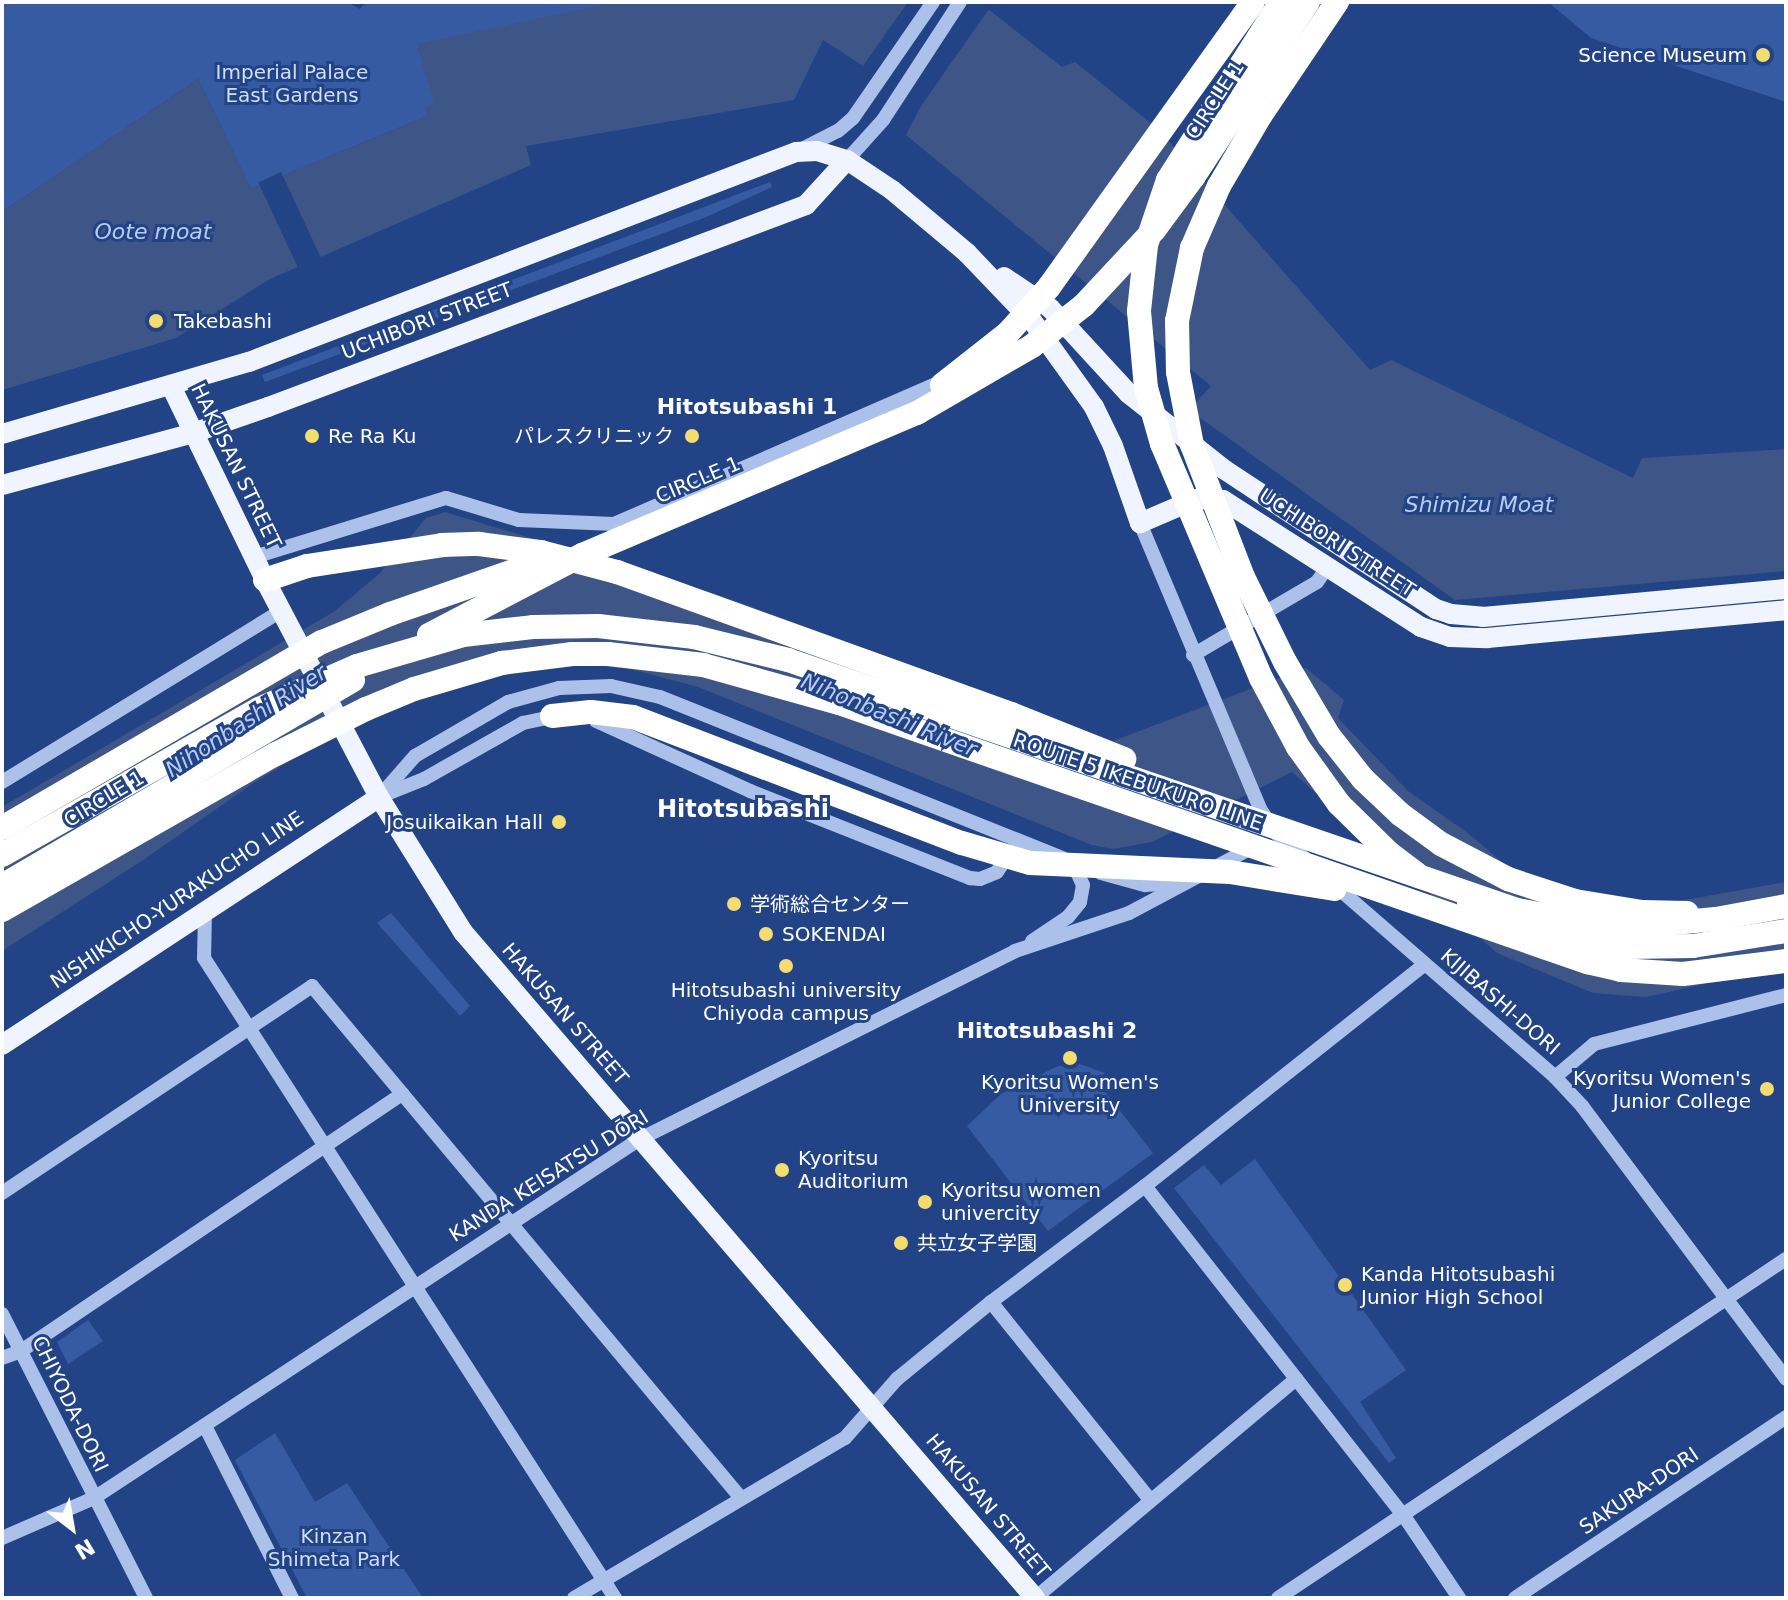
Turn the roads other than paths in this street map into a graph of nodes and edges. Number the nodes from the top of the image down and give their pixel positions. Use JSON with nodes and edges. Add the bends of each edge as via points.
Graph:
{"nodes":[{"id":1,"x":933,"y":2,"type":"edge"},
{"id":2,"x":960,"y":2,"type":"edge"},
{"id":3,"x":1281,"y":2,"type":"edge"},
{"id":4,"x":1308,"y":2,"type":"edge"},
{"id":5,"x":1337,"y":2,"type":"edge"},
{"id":6,"x":1251,"y":4,"type":"edge"},
{"id":7,"x":796,"y":152,"type":"junction"},
{"id":8,"x":847,"y":160,"type":"junction"},
{"id":9,"x":967,"y":253,"type":"junction"},
{"id":10,"x":1050,"y":308,"type":"junction"},
{"id":11,"x":1033,"y":322,"type":"junction"},
{"id":12,"x":171,"y":386,"type":"junction"},
{"id":13,"x":193,"y":433,"type":"junction"},
{"id":14,"x":2,"y":434,"type":"edge"},
{"id":15,"x":2,"y":485,"type":"edge"},
{"id":16,"x":1140,"y":523,"type":"junction"},
{"id":17,"x":254,"y":557,"type":"junction"},
{"id":18,"x":1328,"y":566,"type":"junction"},
{"id":19,"x":265,"y":580,"type":"junction"},
{"id":20,"x":1786,"y":589,"type":"edge"},
{"id":21,"x":1786,"y":610,"type":"edge"},
{"id":22,"x":281,"y":611,"type":"junction"},
{"id":23,"x":1193,"y":655,"type":"junction"},
{"id":24,"x":552,"y":716,"type":"junction"},
{"id":25,"x":2,"y":782,"type":"edge"},
{"id":26,"x":379,"y":797,"type":"junction"},
{"id":27,"x":2,"y":828,"type":"edge"},
{"id":28,"x":1004,"y":834,"type":"junction"},
{"id":29,"x":1277,"y":834,"type":"junction"},
{"id":30,"x":2,"y":855,"type":"edge"},
{"id":31,"x":1361,"y":858,"type":"junction"},
{"id":32,"x":1070,"y":861,"type":"junction"},
{"id":33,"x":1191,"y":883,"type":"junction"},
{"id":34,"x":2,"y":886,"type":"edge"},
{"id":35,"x":1786,"y":904,"type":"edge"},
{"id":36,"x":1416,"y":905,"type":"junction"},
{"id":37,"x":2,"y":910,"type":"edge"},
{"id":38,"x":205,"y":912,"type":"junction"},
{"id":39,"x":1786,"y":931,"type":"edge"},
{"id":40,"x":1015,"y":951,"type":"junction"},
{"id":41,"x":1786,"y":961,"type":"edge"},
{"id":42,"x":1425,"y":964,"type":"junction"},
{"id":43,"x":1786,"y":995,"type":"edge"},
{"id":44,"x":248,"y":1026,"type":"junction"},
{"id":45,"x":2,"y":1045,"type":"edge"},
{"id":46,"x":1555,"y":1077,"type":"junction"},
{"id":47,"x":402,"y":1094,"type":"junction"},
{"id":48,"x":640,"y":1139,"type":"junction"},
{"id":49,"x":325,"y":1147,"type":"junction"},
{"id":50,"x":1145,"y":1186,"type":"junction"},
{"id":51,"x":2,"y":1193,"type":"edge"},
{"id":52,"x":508,"y":1224,"type":"junction"},
{"id":53,"x":1786,"y":1259,"type":"edge"},
{"id":54,"x":414,"y":1286,"type":"junction"},
{"id":55,"x":1727,"y":1299,"type":"junction"},
{"id":56,"x":991,"y":1302,"type":"junction"},
{"id":57,"x":2,"y":1314,"type":"edge"},
{"id":58,"x":21,"y":1351,"type":"junction"},
{"id":59,"x":2,"y":1358,"type":"edge"},
{"id":60,"x":1296,"y":1379,"type":"junction"},
{"id":61,"x":1786,"y":1379,"type":"edge"},
{"id":62,"x":872,"y":1408,"type":"junction"},
{"id":63,"x":1786,"y":1417,"type":"edge"},
{"id":64,"x":205,"y":1426,"type":"junction"},
{"id":65,"x":740,"y":1497,"type":"junction"},
{"id":66,"x":94,"y":1498,"type":"junction"},
{"id":67,"x":1150,"y":1500,"type":"junction"},
{"id":68,"x":1404,"y":1516,"type":"junction"},
{"id":69,"x":2,"y":1538,"type":"edge"},
{"id":70,"x":604,"y":1581,"type":"junction"},
{"id":71,"x":146,"y":1598,"type":"edge"},
{"id":72,"x":292,"y":1598,"type":"edge"},
{"id":73,"x":574,"y":1598,"type":"edge"},
{"id":74,"x":615,"y":1598,"type":"edge"},
{"id":75,"x":1035,"y":1598,"type":"edge"},
{"id":76,"x":1278,"y":1598,"type":"edge"},
{"id":77,"x":1459,"y":1598,"type":"edge"},
{"id":78,"x":1515,"y":1598,"type":"edge"}],
"edges":[{"from":1,"to":7,"type":"street","via":[[864,106],[838,131]]},
{"from":2,"to":8,"type":"street","via":[[883,120]]},
{"from":3,"to":39,"type":"highway","bridge":true,"via":[[1168,180],[1146,245],[1139,311],[1146,388],[1162,444],[1279,715],[1317,776],[1362,828],[1415,873],[1493,914],[1566,938],[1627,947],[1693,946]]},
{"from":4,"to":34,"type":"highway","name":"CIRCLE 1","bridge":true,"via":[[1154,230],[1084,305],[1019,355],[917,413],[594,550],[495,598]]},
{"from":5,"to":35,"type":"highway","name":"ROUTE 5 IKEBUKURO LINE","bridge":true,"via":[[1219,186],[1192,248],[1177,321],[1178,372],[1192,445],[1264,620],[1308,704],[1363,779],[1419,830],[1475,863],[1544,892],[1608,908],[1711,913]]},
{"from":6,"to":27,"type":"highway","name":"CIRCLE 1","bridge":true,"via":[[1049,287],[1008,333],[946,382],[872,422],[601,536],[322,642]]},
{"from":7,"to":8,"type":"main road","name":"UCHIBORI STREET","via":[[817,151]]},
{"from":7,"to":12,"type":"main road","name":"UCHIBORI STREET","via":[[249,362]]},
{"from":8,"to":9,"type":"main road","name":"UCHIBORI STREET"},
{"from":8,"to":13,"type":"main road","name":"UCHIBORI STREET","via":[[806,205]]},
{"from":9,"to":10,"type":"main road","name":"UCHIBORI STREET"},
{"from":9,"to":11,"type":"main road","name":"UCHIBORI STREET"},
{"from":10,"to":11,"type":"street"},
{"from":10,"to":20,"type":"main road","name":"UCHIBORI STREET","via":[[1129,394],[1225,470],[1422,601],[1451,614],[1483,617]]},
{"from":11,"to":16,"type":"main road","name":"UCHIBORI STREET","via":[[1094,407]]},
{"from":11,"to":17,"type":"street","via":[[940,383],[614,524],[519,520],[446,498]]},
{"from":12,"to":13,"type":"main road","name":"HAKUSAN STREET"},
{"from":12,"to":14,"type":"main road","name":"UCHIBORI STREET"},
{"from":13,"to":15,"type":"main road","name":"UCHIBORI STREET"},
{"from":13,"to":17,"type":"main road","name":"HAKUSAN STREET"},
{"from":16,"to":18,"type":"main road","name":"UCHIBORI STREET","via":[[1196,499],[1223,500]]},
{"from":16,"to":23,"type":"street","name":"KIJIBASHI-DORI"},
{"from":17,"to":19,"type":"main road","name":"HAKUSAN STREET"},
{"from":18,"to":21,"type":"main road","name":"UCHIBORI STREET","via":[[1421,627],[1467,638]]},
{"from":18,"to":23,"type":"street","via":[[1317,582]]},
{"from":19,"to":22,"type":"main road","name":"HAKUSAN STREET"},
{"from":19,"to":31,"type":"highway","bridge":true,"via":[[313,566],[442,545],[541,552],[617,572],[1011,714],[1242,804]]},
{"from":22,"to":25,"type":"street"},
{"from":22,"to":26,"type":"main road","name":"HAKUSAN STREET","bridge":true},
{"from":23,"to":29,"type":"street","name":"KIJIBASHI-DORI","via":[[1260,809]]},
{"from":24,"to":26,"type":"street","via":[[508,730],[424,779]]},
{"from":24,"to":28,"type":"street","via":[[592,719],[623,730],[750,791],[970,878],[989,877],[1003,867],[1010,845]]},
{"from":24,"to":36,"type":"highway","bridge":true,"via":[[591,712],[633,717],[962,843],[1030,863],[1230,872]]},
{"from":26,"to":28,"type":"street","via":[[415,756],[508,702],[559,688],[611,686],[660,697]]},
{"from":26,"to":38,"type":"main road","name":"NISHIKICHO-YURAKUCHO LINE"},
{"from":26,"to":48,"type":"main road","name":"HAKUSAN STREET","via":[[463,932]]},
{"from":28,"to":32,"type":"street"},
{"from":29,"to":33,"type":"street","name":"KANDA KEISATSU DŌRI"},
{"from":29,"to":42,"type":"street","name":"KIJIBASHI-DORI"},
{"from":30,"to":31,"type":"highway","name":"ROUTE 5 IKEBUKURO LINE","bridge":true,"via":[[259,709],[357,666],[463,635],[598,626],[694,637],[788,660]]},
{"from":31,"to":35,"type":"highway","name":"ROUTE 5 IKEBUKURO LINE","bridge":true,"via":[[1495,904],[1585,923],[1685,922]]},
{"from":32,"to":33,"type":"street","via":[[1129,883]]},
{"from":32,"to":40,"type":"street","via":[[1081,877],[1080,902],[1068,917]]},
{"from":33,"to":40,"type":"street","name":"KANDA KEISATSU DŌRI","via":[[1104,923]]},
{"from":36,"to":37,"type":"highway","name":"ROUTE 5 IKEBUKURO LINE","bridge":true,"via":[[794,688],[673,660],[596,654],[502,663],[366,709],[276,754]]},
{"from":36,"to":41,"type":"highway","name":"ROUTE 5 IKEBUKURO LINE","bridge":true,"via":[[1621,970],[1696,974]]},
{"from":38,"to":44,"type":"street","via":[[204,958]]},
{"from":38,"to":45,"type":"main road","name":"NISHIKICHO-YURAKUCHO LINE"},
{"from":40,"to":48,"type":"street","name":"KANDA KEISATSU DŌRI"},
{"from":42,"to":46,"type":"street","name":"KIJIBASHI-DORI"},
{"from":42,"to":50,"type":"street"},
{"from":43,"to":46,"type":"street","via":[[1594,1044]]},
{"from":44,"to":47,"type":"street","via":[[312,986]]},
{"from":44,"to":49,"type":"street"},
{"from":44,"to":51,"type":"street"},
{"from":46,"to":55,"type":"street","name":"KIJIBASHI-DORI"},
{"from":47,"to":49,"type":"street"},
{"from":47,"to":52,"type":"street"},
{"from":48,"to":52,"type":"street","name":"KANDA KEISATSU DŌRI"},
{"from":48,"to":62,"type":"main road","name":"HAKUSAN STREET"},
{"from":49,"to":54,"type":"street"},
{"from":49,"to":58,"type":"street"},
{"from":50,"to":56,"type":"street"},
{"from":50,"to":60,"type":"street"},
{"from":52,"to":54,"type":"street","name":"KANDA KEISATSU DŌRI"},
{"from":52,"to":65,"type":"street"},
{"from":53,"to":55,"type":"street"},
{"from":54,"to":64,"type":"street","name":"KANDA KEISATSU DŌRI"},
{"from":54,"to":70,"type":"street"},
{"from":55,"to":61,"type":"street","name":"KIJIBASHI-DORI"},
{"from":55,"to":68,"type":"street"},
{"from":56,"to":62,"type":"street","via":[[897,1379]]},
{"from":56,"to":67,"type":"street"},
{"from":57,"to":58,"type":"street","name":"CHIYODA-DORI"},
{"from":58,"to":59,"type":"street"},
{"from":58,"to":66,"type":"street","name":"CHIYODA-DORI"},
{"from":60,"to":67,"type":"street"},
{"from":60,"to":68,"type":"street"},
{"from":62,"to":65,"type":"street","via":[[845,1438]]},
{"from":62,"to":75,"type":"main road","name":"HAKUSAN STREET"},
{"from":63,"to":78,"type":"street","name":"SAKURA-DORI"},
{"from":64,"to":66,"type":"street","name":"KANDA KEISATSU DŌRI"},
{"from":64,"to":72,"type":"street"},
{"from":65,"to":70,"type":"street"},
{"from":66,"to":69,"type":"street","name":"KANDA KEISATSU DŌRI"},
{"from":66,"to":71,"type":"street","name":"CHIYODA-DORI"},
{"from":67,"to":75,"type":"street"},
{"from":68,"to":76,"type":"street"},
{"from":68,"to":77,"type":"street"},
{"from":70,"to":73,"type":"street"},
{"from":70,"to":74,"type":"street"}]}
